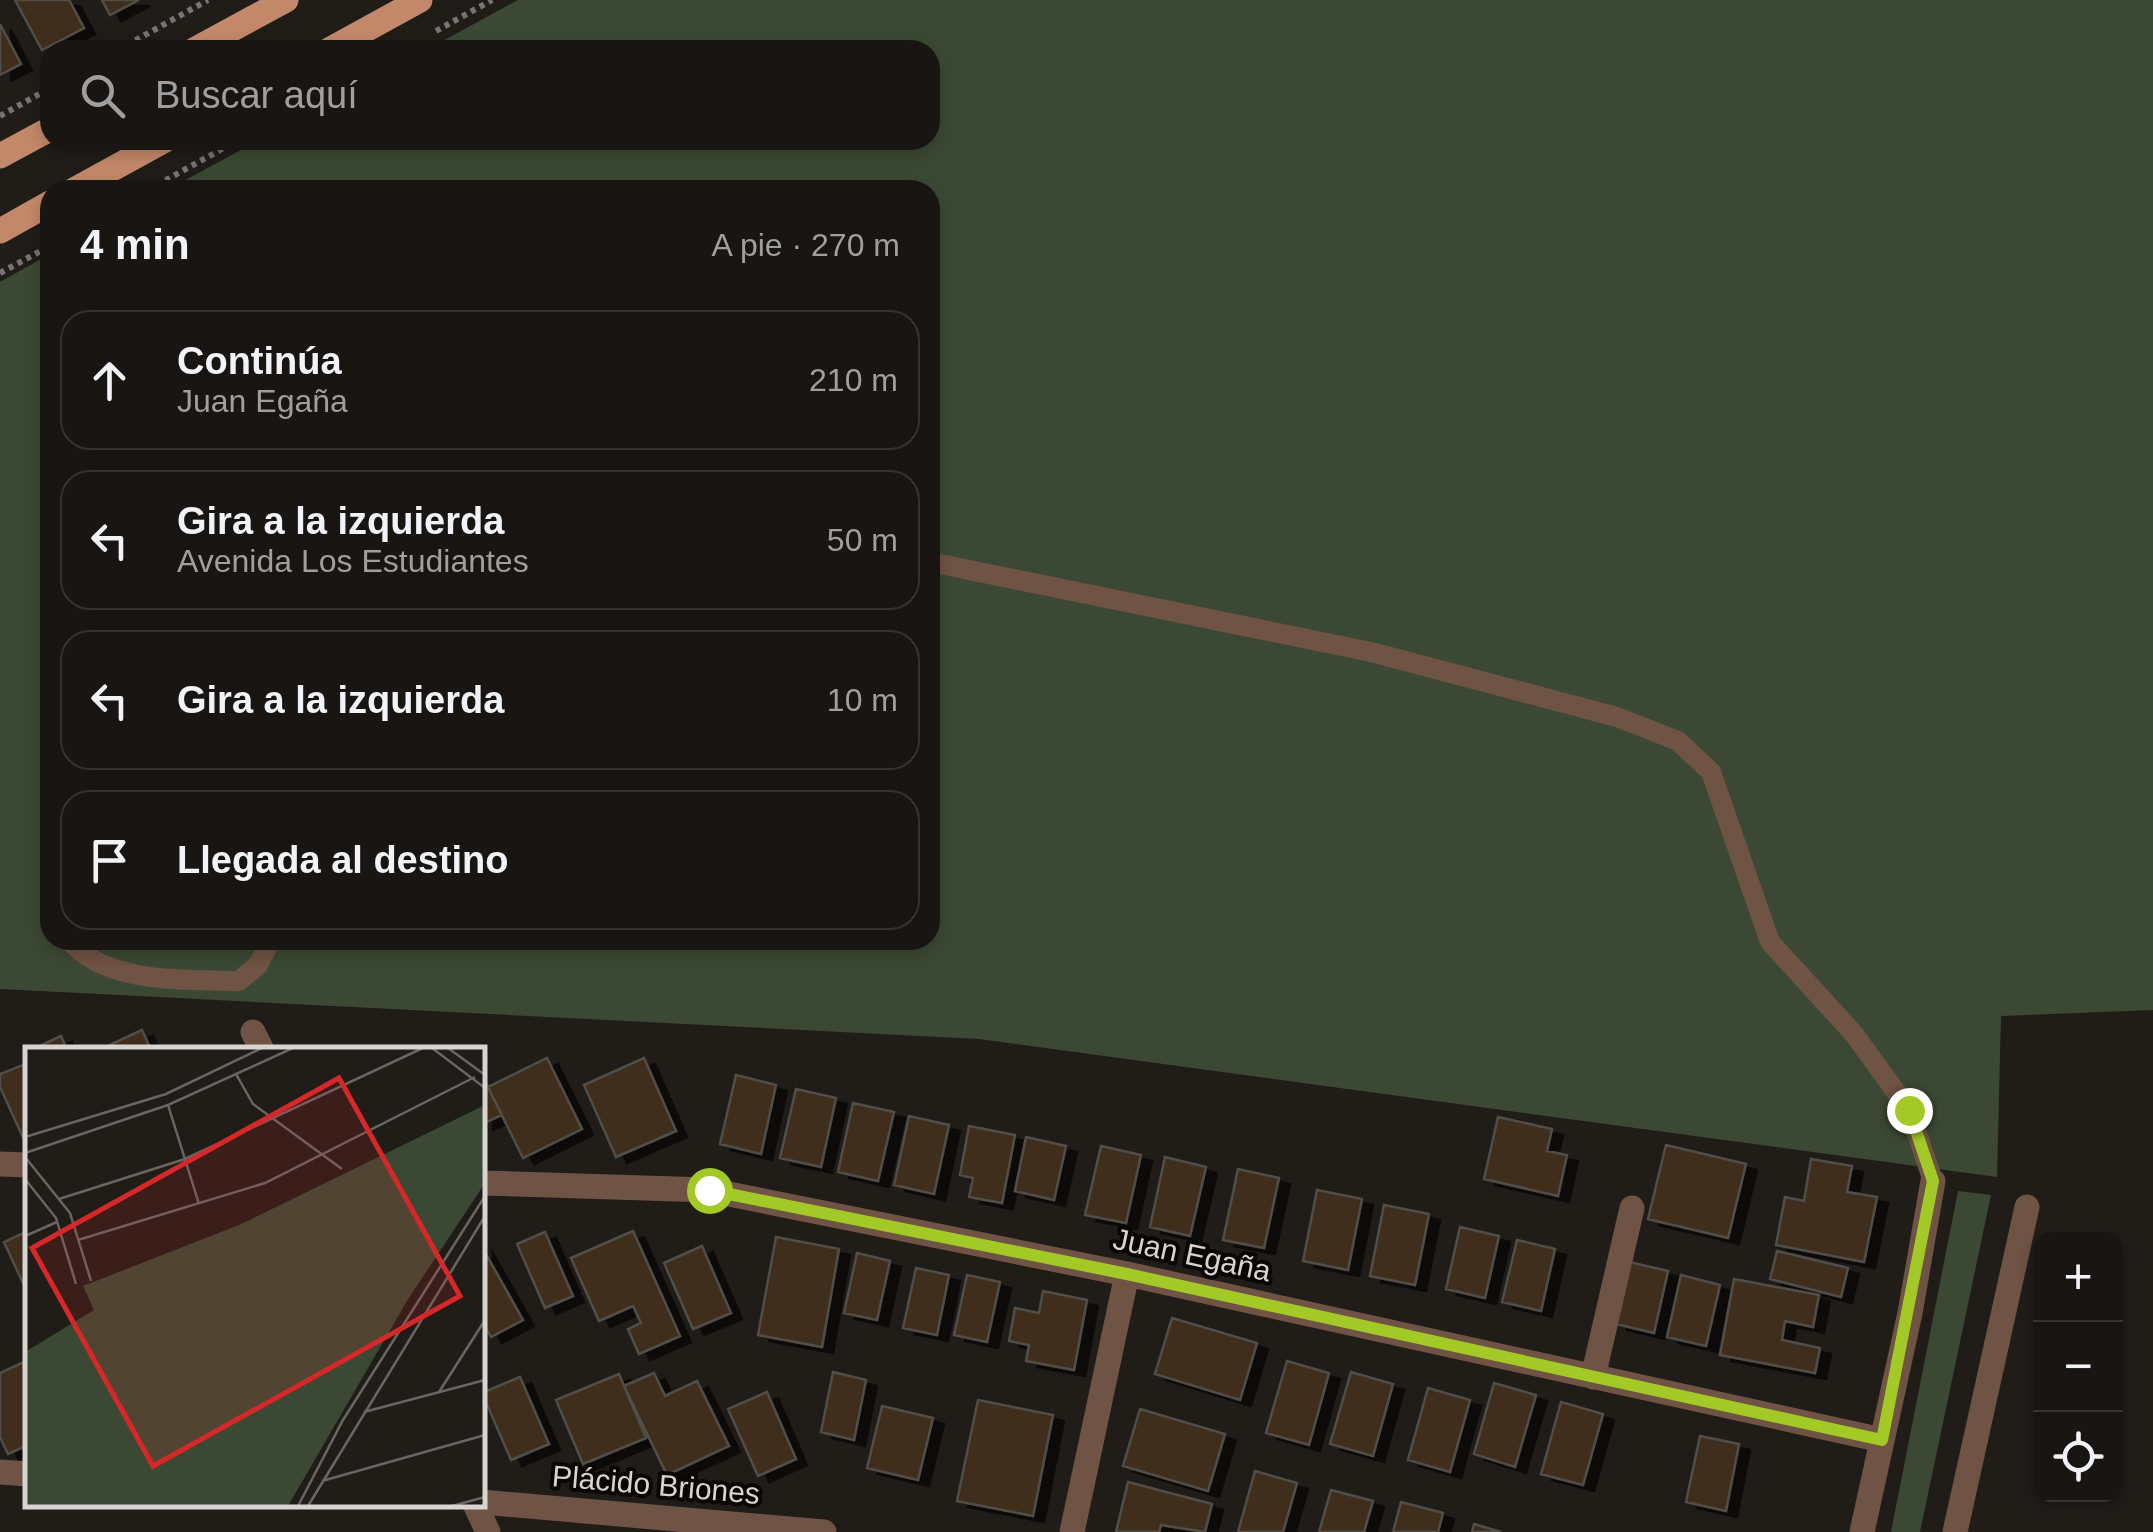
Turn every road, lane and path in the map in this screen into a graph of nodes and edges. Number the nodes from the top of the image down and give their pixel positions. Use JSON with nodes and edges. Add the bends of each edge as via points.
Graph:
{"nodes":[{"id":1,"x":208,"y":0,"type":"edge"},
{"id":2,"x":286,"y":0,"type":"edge"},
{"id":3,"x":420,"y":0,"type":"edge"},
{"id":4,"x":492,"y":0,"type":"edge"},
{"id":5,"x":430,"y":34,"type":"dead end"},
{"id":6,"x":136,"y":40,"type":"edge"},
{"id":7,"x":212,"y":40,"type":"edge"},
{"id":8,"x":347,"y":40,"type":"edge"},
{"id":9,"x":40,"y":94,"type":"edge"},
{"id":10,"x":0,"y":116,"type":"edge"},
{"id":11,"x":40,"y":134,"type":"edge"},
{"id":12,"x":147,"y":150,"type":"edge"},
{"id":13,"x":220,"y":150,"type":"edge"},
{"id":14,"x":0,"y":156,"type":"edge"},
{"id":15,"x":92,"y":180,"type":"edge"},
{"id":16,"x":166,"y":180,"type":"edge"},
{"id":17,"x":40,"y":209,"type":"edge"},
{"id":18,"x":0,"y":231,"type":"edge"},
{"id":19,"x":40,"y":252,"type":"edge"},
{"id":20,"x":0,"y":274,"type":"edge"},
{"id":21,"x":940,"y":564,"type":"edge"},
{"id":22,"x":77,"y":950,"type":"edge"},
{"id":23,"x":266,"y":950,"type":"edge"},
{"id":24,"x":0,"y":1164,"type":"edge"},
{"id":25,"x":25,"y":1166,"type":"edge"},
{"id":26,"x":1933,"y":1181,"type":"joint"},
{"id":27,"x":485,"y":1184,"type":"edge"},
{"id":28,"x":2027,"y":1207,"type":"dead end"},
{"id":29,"x":1632,"y":1208,"type":"dead end"},
{"id":30,"x":1127,"y":1274,"type":"junction"},
{"id":31,"x":1594,"y":1376,"type":"junction"},
{"id":32,"x":1882,"y":1440,"type":"junction"},
{"id":33,"x":0,"y":1472,"type":"edge"},
{"id":34,"x":25,"y":1474,"type":"edge"},
{"id":35,"x":485,"y":1502,"type":"edge"},
{"id":36,"x":476,"y":1507,"type":"edge"},
{"id":37,"x":488,"y":1532,"type":"edge"},
{"id":38,"x":824,"y":1532,"type":"edge"},
{"id":39,"x":1072,"y":1532,"type":"edge"},
{"id":40,"x":1862,"y":1532,"type":"edge"},
{"id":41,"x":1954,"y":1532,"type":"edge"}],
"edges":[{"from":1,"to":6,"type":"path"},
{"from":2,"to":7,"type":"main road"},
{"from":3,"to":8,"type":"main road"},
{"from":4,"to":5,"type":"path"},
{"from":9,"to":10,"type":"path"},
{"from":11,"to":14,"type":"main road"},
{"from":12,"to":15,"type":"main road"},
{"from":13,"to":16,"type":"path"},
{"from":17,"to":18,"type":"main road"},
{"from":19,"to":20,"type":"path"},
{"from":21,"to":26,"type":"lane","via":[[1371,652],[1618,717],[1678,741],[1711,772],[1770,942],[1854,1034],[1909,1110]]},
{"from":22,"to":23,"type":"lane","via":[[131,974],[239,981]]},
{"from":24,"to":25,"type":"street"},
{"from":26,"to":32,"type":"street"},
{"from":27,"to":30,"type":"street","name":"Juan Egaña","via":[[709,1190]]},
{"from":28,"to":41,"type":"street"},
{"from":29,"to":31,"type":"street"},
{"from":30,"to":31,"type":"street","name":"Juan Egaña"},
{"from":30,"to":39,"type":"street"},
{"from":31,"to":32,"type":"street","name":"Juan Egaña"},
{"from":32,"to":40,"type":"street"},
{"from":33,"to":34,"type":"street"},
{"from":35,"to":38,"type":"street","name":"Plácido Briones"},
{"from":36,"to":37,"type":"street"}]}
